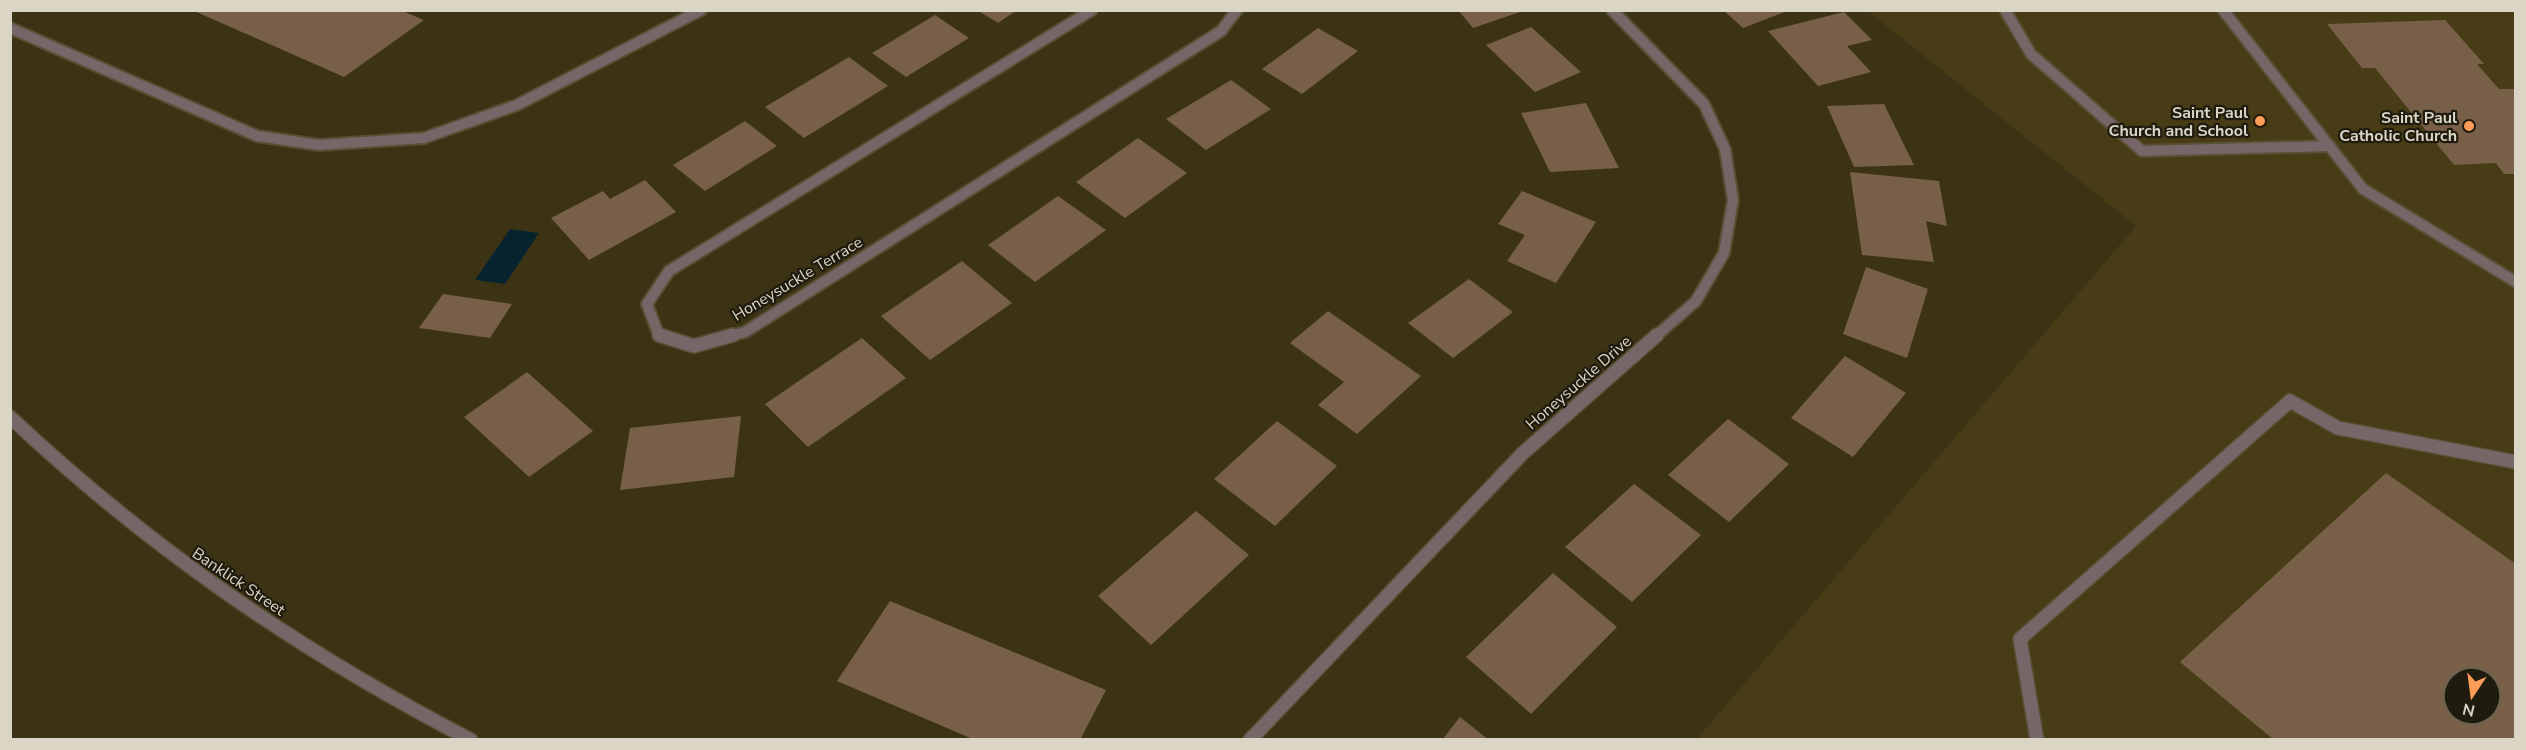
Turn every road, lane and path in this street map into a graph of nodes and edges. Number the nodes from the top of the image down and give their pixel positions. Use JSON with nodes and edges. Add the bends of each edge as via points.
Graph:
{"nodes":[{"id":1,"x":701,"y":10,"type":"edge"},
{"id":2,"x":1092,"y":10,"type":"edge"},
{"id":3,"x":1237,"y":10,"type":"edge"},
{"id":4,"x":1612,"y":10,"type":"edge"},
{"id":5,"x":2005,"y":10,"type":"edge"},
{"id":6,"x":2223,"y":10,"type":"edge"},
{"id":7,"x":10,"y":28,"type":"edge"},
{"id":8,"x":2330,"y":146,"type":"junction"},
{"id":9,"x":2516,"y":282,"type":"edge"},
{"id":10,"x":10,"y":417,"type":"edge"},
{"id":11,"x":2516,"y":462,"type":"edge"},
{"id":12,"x":471,"y":740,"type":"edge"},
{"id":13,"x":1250,"y":740,"type":"edge"},
{"id":14,"x":2037,"y":740,"type":"edge"}],
"edges":[{"from":1,"to":7,"type":"street","via":[[517,105],[434,135],[319,144],[257,136]]},
{"from":2,"to":3,"type":"street","name":"Honeysuckle Terrace","via":[[669,271],[647,304],[659,336],[694,346],[745,332],[1221,31]]},
{"from":4,"to":13,"type":"street","name":"Honeysuckle Drive","via":[[1704,104],[1725,149],[1733,200],[1724,253],[1696,301],[1523,453]]},
{"from":5,"to":8,"type":"street","via":[[2031,54],[2142,151]]},
{"from":6,"to":8,"type":"street"},
{"from":8,"to":9,"type":"street","via":[[2363,189]]},
{"from":10,"to":12,"type":"street","name":"Banklick Street","via":[[127,522],[232,599],[392,700]]},
{"from":11,"to":14,"type":"street","via":[[2338,428],[2290,401],[2020,639]]}]}
